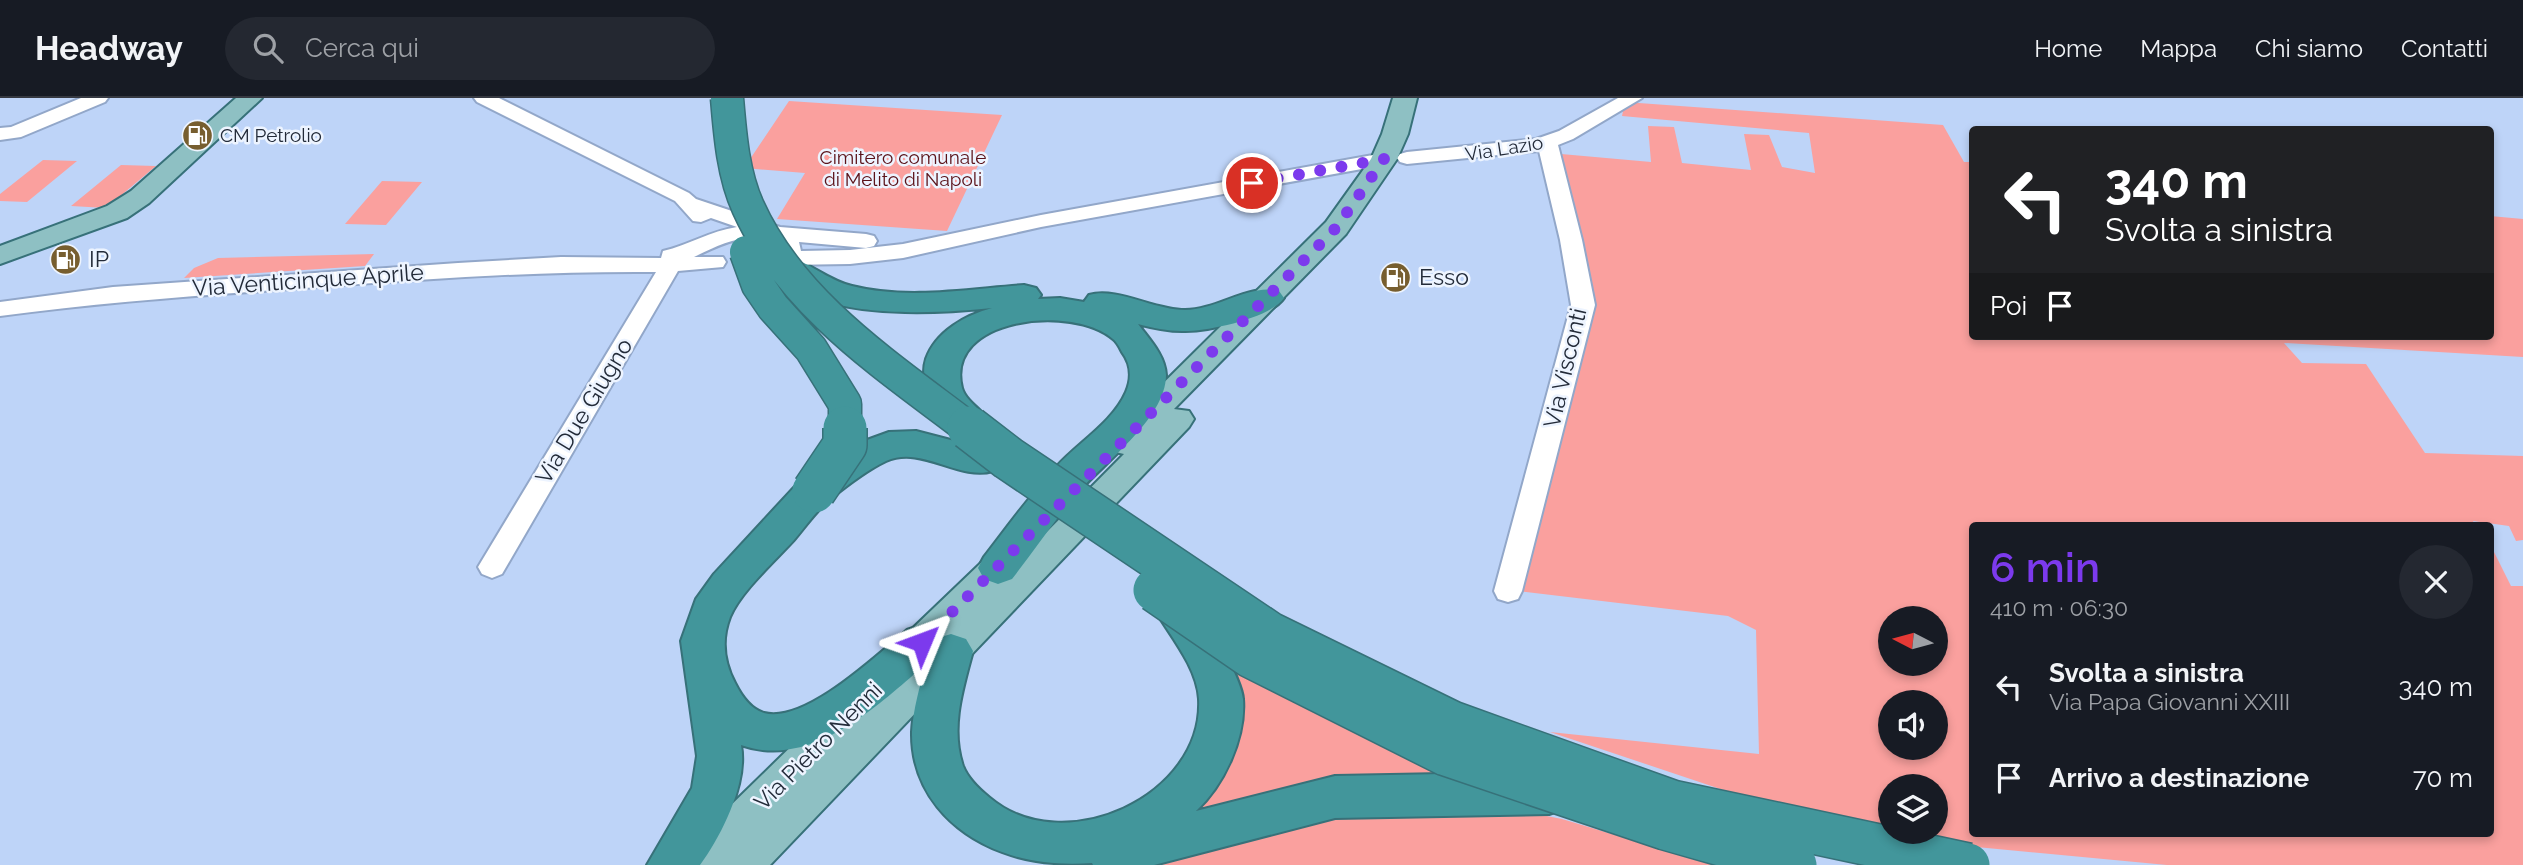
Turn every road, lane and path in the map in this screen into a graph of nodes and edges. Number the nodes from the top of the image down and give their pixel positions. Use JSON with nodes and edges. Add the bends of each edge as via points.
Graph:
{"nodes":[{"id":1,"x":98,"y":98,"type":"edge"},
{"id":2,"x":250,"y":98,"type":"edge"},
{"id":3,"x":484,"y":98,"type":"edge"},
{"id":4,"x":705,"y":98,"type":"edge"},
{"id":5,"x":727,"y":98,"type":"edge"},
{"id":6,"x":1405,"y":98,"type":"edge"},
{"id":7,"x":1427,"y":98,"type":"edge"},
{"id":8,"x":1632,"y":98,"type":"edge"},
{"id":9,"x":0,"y":134,"type":"edge"},
{"id":10,"x":1547,"y":142,"type":"junction"},
{"id":11,"x":1396,"y":159,"type":"junction"},
{"id":12,"x":691,"y":204,"type":"junction"},
{"id":13,"x":969,"y":236,"type":"joint"},
{"id":14,"x":728,"y":253,"type":"junction"},
{"id":15,"x":0,"y":256,"type":"edge"},
{"id":16,"x":1267,"y":298,"type":"junction"},
{"id":17,"x":1029,"y":302,"type":"junction"},
{"id":18,"x":0,"y":309,"type":"edge"},
{"id":19,"x":994,"y":460,"type":"junction"},
{"id":20,"x":814,"y":491,"type":"junction"},
{"id":21,"x":492,"y":567,"type":"dead end"},
{"id":22,"x":998,"y":568,"type":"junction"},
{"id":23,"x":1508,"y":592,"type":"dead end"},
{"id":24,"x":1170,"y":600,"type":"junction"},
{"id":25,"x":936,"y":647,"type":"junction"},
{"id":26,"x":704,"y":663,"type":"junction"},
{"id":27,"x":1560,"y":793,"type":"junction"},
{"id":28,"x":671,"y":865,"type":"edge"},
{"id":29,"x":699,"y":865,"type":"edge"},
{"id":30,"x":742,"y":865,"type":"edge"},
{"id":31,"x":1069,"y":865,"type":"edge"},
{"id":32,"x":1795,"y":865,"type":"edge"},
{"id":33,"x":1968,"y":865,"type":"edge"}],
"edges":[{"from":1,"to":9,"type":"street"},
{"from":2,"to":15,"type":"main road","via":[[140,197],[117,212]]},
{"from":3,"to":12,"type":"street"},
{"from":4,"to":14,"type":"highway","via":[[705,130],[724,211]]},
{"from":5,"to":14,"type":"highway","bridge":true,"via":[[732,150],[747,206],[772,250]]},
{"from":6,"to":11,"type":"main road","name":"Via Pietro Nenni","via":[[1395,134]]},
{"from":7,"to":11,"type":"main road","name":"Via Pietro Nenni","via":[[1418,139]]},
{"from":8,"to":10,"type":"street","name":"Via Lazio"},
{"from":10,"to":11,"type":"street","name":"Via Lazio"},
{"from":10,"to":23,"type":"street","name":"Via Visconti","via":[[1583,305]]},
{"from":11,"to":13,"type":"street","name":"Via Lazio"},
{"from":11,"to":16,"type":"main road","name":"Via Pietro Nenni"},
{"from":11,"to":25,"type":"main road","name":"Via Pietro Nenni","via":[[1396,181],[1353,237]]},
{"from":12,"to":14,"type":"street"},
{"from":12,"to":14,"type":"street"},
{"from":13,"to":14,"type":"street","name":"Via Venticinque Aprile","via":[[878,255]]},
{"from":14,"to":17,"type":"highway","via":[[825,289],[869,299]]},
{"from":14,"to":18,"type":"street","name":"Via Venticinque Aprile","via":[[113,294]]},
{"from":14,"to":19,"type":"highway","bridge":true,"via":[[816,304]]},
{"from":14,"to":20,"type":"highway","bridge":true,"via":[[811,349],[845,404],[845,445]]},
{"from":14,"to":21,"type":"street","name":"Via Due Giugno"},
{"from":16,"to":17,"type":"highway","via":[[1196,322],[1173,322],[1066,295]]},
{"from":16,"to":22,"type":"main road","name":"Via Pietro Nenni"},
{"from":17,"to":19,"type":"highway","bridge":true,"via":[[967,332],[943,362],[943,383],[951,402]]},
{"from":17,"to":22,"type":"highway","via":[[1102,317],[1125,329],[1141,347],[1149,368],[1144,392],[1130,415],[1070,476]]},
{"from":19,"to":20,"type":"highway","via":[[916,444],[889,445],[843,469]]},
{"from":19,"to":24,"type":"highway","bridge":true,"via":[[1053,517]]},
{"from":19,"to":33,"type":"highway","bridge":true,"via":[[1270,634],[1452,723],[1672,802]]},
{"from":20,"to":26,"type":"highway","via":[[711,611],[702,640]]},
{"from":22,"to":25,"type":"main road","name":"Via Pietro Nenni"},
{"from":24,"to":25,"type":"highway","via":[[1209,663],[1222,696],[1217,738],[1193,783],[1167,805],[1113,835],[1069,844],[1017,837],[976,818],[950,790],[934,738]]},
{"from":24,"to":27,"type":"highway","bridge":true,"via":[[1251,656],[1446,754]]},
{"from":25,"to":26,"type":"highway","via":[[811,725],[779,733],[755,730],[734,718]]},
{"from":25,"to":29,"type":"main road","name":"Via Pietro Nenni"},
{"from":25,"to":30,"type":"main road","name":"Via Pietro Nenni"},
{"from":26,"to":28,"type":"highway","via":[[720,756],[715,790]]},
{"from":27,"to":31,"type":"highway","via":[[1335,797]]},
{"from":27,"to":32,"type":"highway","bridge":true}]}
